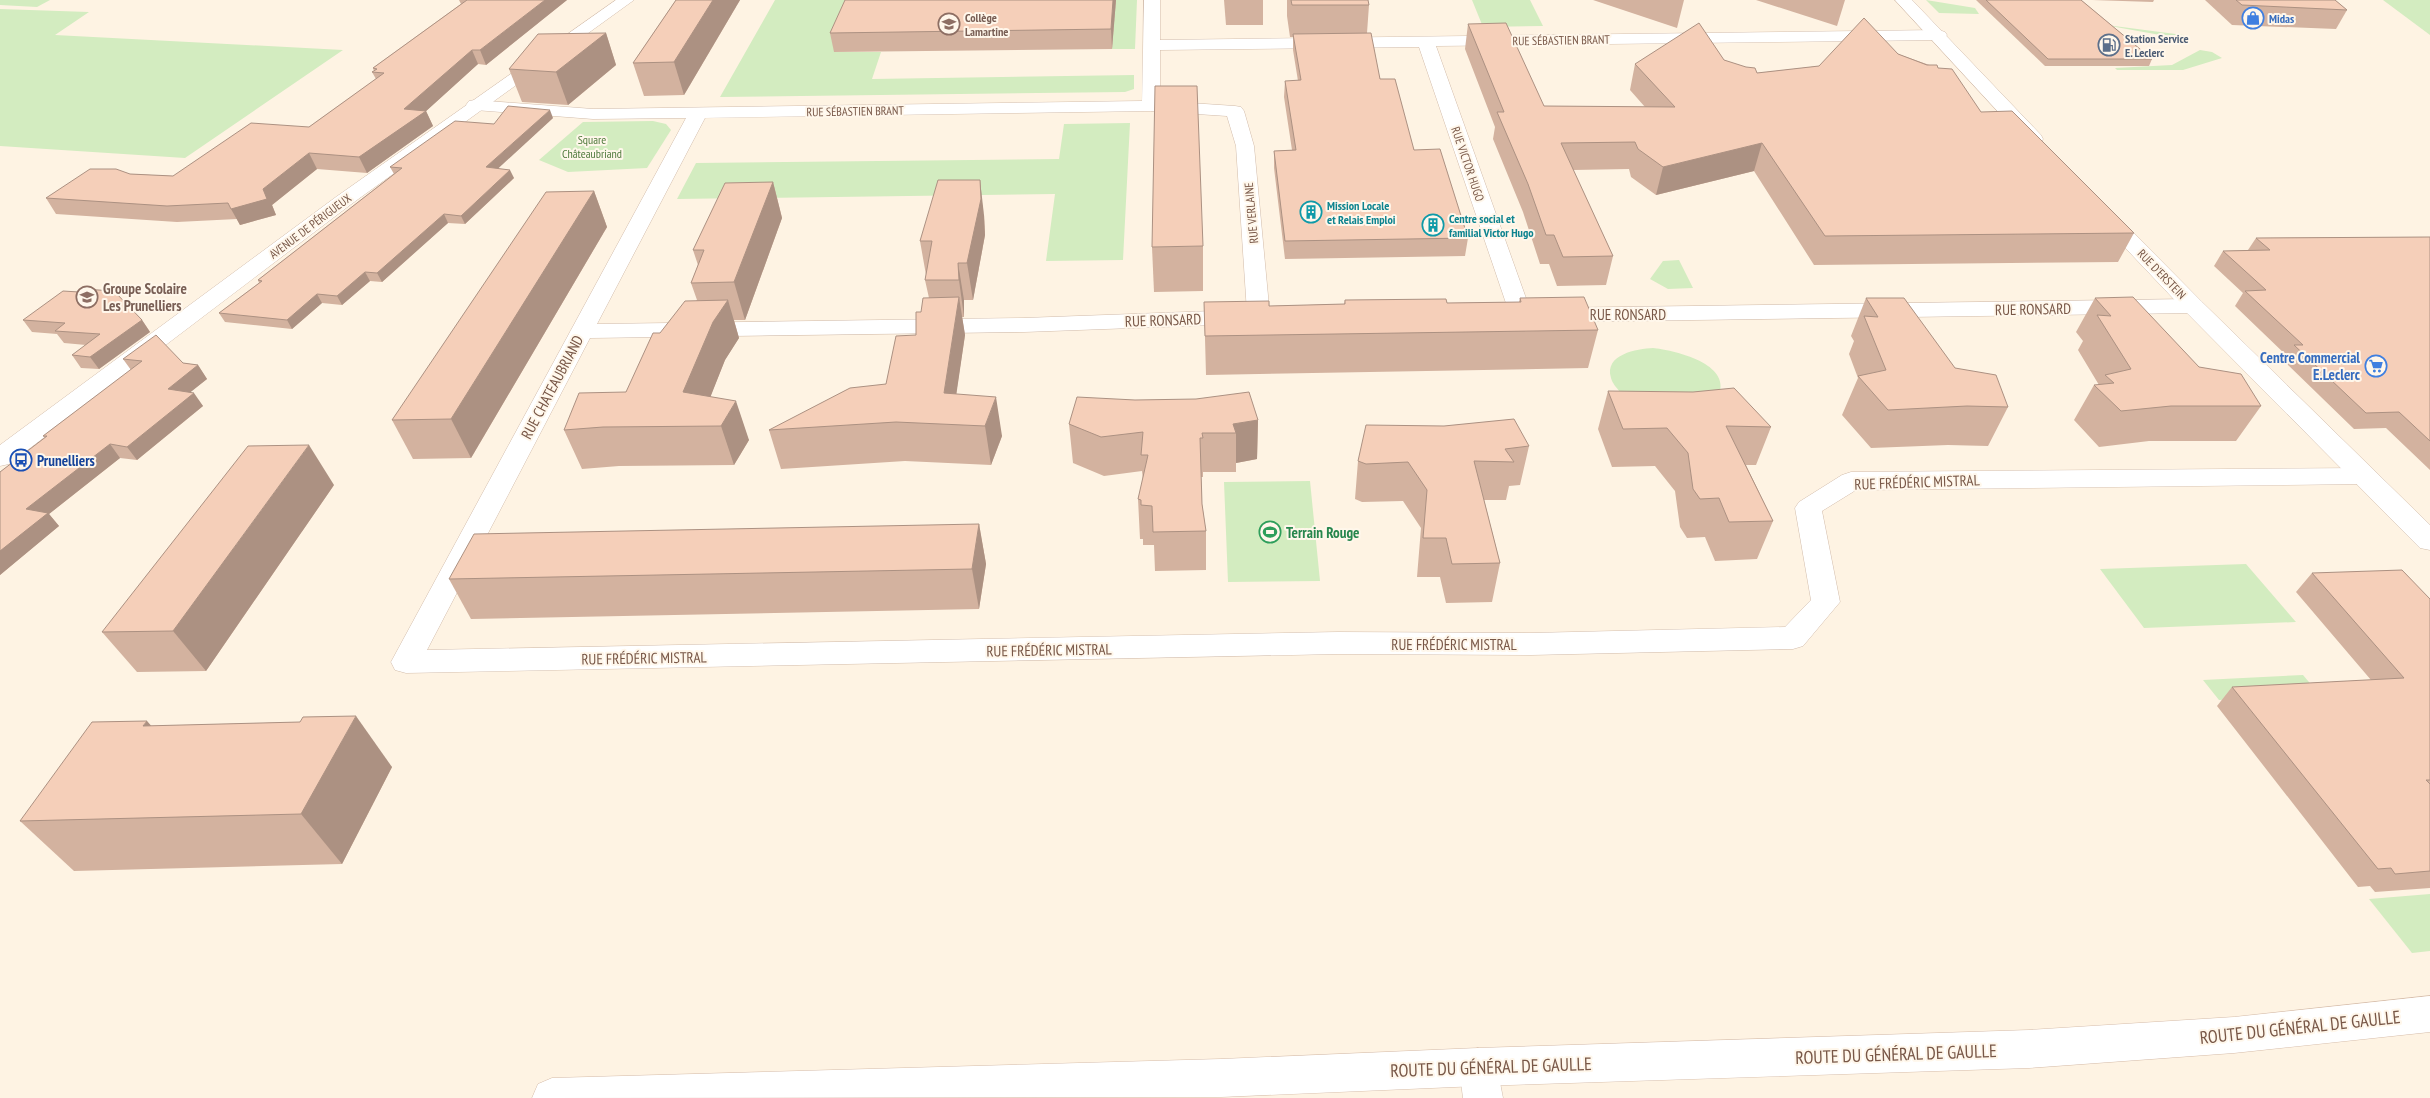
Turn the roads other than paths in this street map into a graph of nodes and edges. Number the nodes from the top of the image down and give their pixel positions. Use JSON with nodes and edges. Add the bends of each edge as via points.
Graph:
{"nodes":[{"id":1,"x":626,"y":0,"type":"edge"},
{"id":2,"x":1152,"y":0,"type":"edge"},
{"id":3,"x":1903,"y":0,"type":"edge"},
{"id":4,"x":1938,"y":35,"type":"junction"},
{"id":5,"x":1426,"y":42,"type":"junction"},
{"id":6,"x":1152,"y":44,"type":"junction"},
{"id":7,"x":475,"y":105,"type":"junction"},
{"id":8,"x":1152,"y":106,"type":"junction"},
{"id":9,"x":1235,"y":111,"type":"joint"},
{"id":10,"x":698,"y":113,"type":"junction"},
{"id":11,"x":2049,"y":155,"type":"edge"},
{"id":12,"x":2089,"y":198,"type":"edge"},
{"id":13,"x":2193,"y":306,"type":"junction"},
{"id":14,"x":1511,"y":315,"type":"joint"},
{"id":15,"x":1269,"y":317,"type":"joint"},
{"id":16,"x":582,"y":331,"type":"junction"},
{"id":17,"x":0,"y":458,"type":"edge"},
{"id":18,"x":2364,"y":476,"type":"junction"},
{"id":19,"x":2430,"y":541,"type":"edge"},
{"id":20,"x":406,"y":662,"type":"joint"},
{"id":21,"x":2430,"y":1014,"type":"edge"},
{"id":22,"x":1480,"y":1082,"type":"edge"},
{"id":23,"x":552,"y":1098,"type":"edge"}],
"edges":[{"from":1,"to":7,"type":"street","name":"AVENUE DE PÉRIGUEUX"},
{"from":2,"to":6,"type":"street"},
{"from":3,"to":4,"type":"street"},
{"from":4,"to":5,"type":"street","name":"RUE SÉBASTIEN BRANT"},
{"from":4,"to":11,"type":"street"},
{"from":5,"to":6,"type":"street","name":"RUE SÉBASTIEN BRANT"},
{"from":5,"to":14,"type":"street","name":"RUE VICTOR HUGO"},
{"from":6,"to":8,"type":"street"},
{"from":7,"to":10,"type":"street","name":"RUE SÉBASTIEN BRANT","via":[[593,114]]},
{"from":7,"to":17,"type":"street","name":"AVENUE DE PÉRIGUEUX"},
{"from":8,"to":9,"type":"street","name":"RUE SÉBASTIEN BRANT"},
{"from":8,"to":10,"type":"street","name":"RUE SÉBASTIEN BRANT"},
{"from":9,"to":15,"type":"street","name":"RUE VERLAINE","via":[[1245,146]]},
{"from":10,"to":16,"type":"street","name":"RUE CHATEAUBRIAND"},
{"from":12,"to":13,"type":"street","name":"RUE D'ERSTEIN"},
{"from":13,"to":14,"type":"street","name":"RUE RONSARD"},
{"from":13,"to":18,"type":"street","name":"RUE D'ERSTEIN"},
{"from":15,"to":16,"type":"street","name":"RUE RONSARD","via":[[1014,325]]},
{"from":16,"to":20,"type":"street","name":"RUE CHATEAUBRIAND"},
{"from":18,"to":19,"type":"street","name":"RUE D'ERSTEIN"},
{"from":18,"to":20,"type":"street","name":"RUE FRÉDÉRIC MISTRAL","via":[[1850,481],[1808,508],[1826,602],[1793,638],[1531,644],[1329,643]]},
{"from":21,"to":22,"type":"street","name":"ROUTE DU GÉNÉRAL DE GAULLE","via":[[2234,1035],[2029,1050]]},
{"from":22,"to":23,"type":"street","name":"ROUTE DU GÉNÉRAL DE GAULLE","via":[[1221,1078]]}]}
